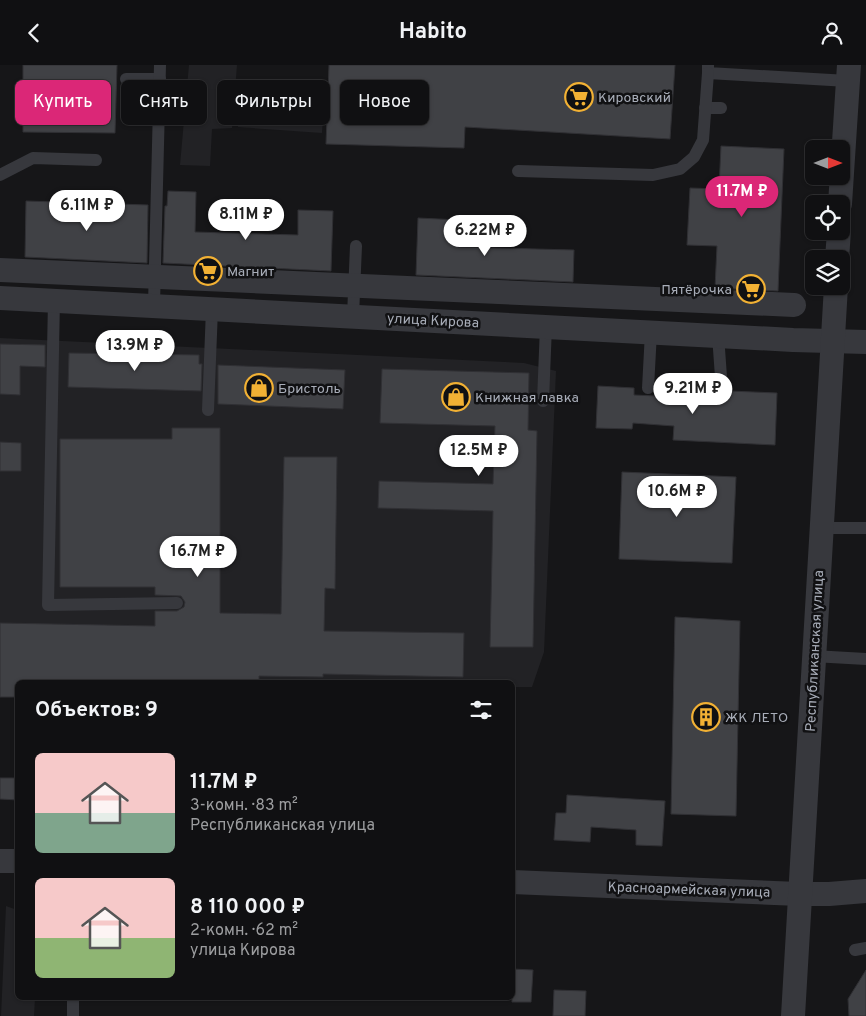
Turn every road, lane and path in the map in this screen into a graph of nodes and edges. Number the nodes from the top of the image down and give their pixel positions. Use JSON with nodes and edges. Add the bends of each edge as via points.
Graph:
{"nodes":[{"id":1,"x":160,"y":65,"type":"edge"},
{"id":2,"x":708,"y":69,"type":"edge"},
{"id":3,"x":848,"y":73,"type":"edge"},
{"id":4,"x":126,"y":79,"type":"dead end"},
{"id":5,"x":160,"y":79,"type":"junction"},
{"id":6,"x":705,"y":108,"type":"junction"},
{"id":7,"x":721,"y":108,"type":"dead end"},
{"id":8,"x":96,"y":160,"type":"dead end"},
{"id":9,"x":518,"y":171,"type":"dead end"},
{"id":10,"x":0,"y":175,"type":"edge"},
{"id":11,"x":841,"y":195,"type":"edge"},
{"id":12,"x":356,"y":246,"type":"dead end"},
{"id":13,"x":0,"y":269,"type":"edge"},
{"id":14,"x":155,"y":276,"type":"junction"},
{"id":15,"x":835,"y":295,"type":"edge"},
{"id":16,"x":0,"y":298,"type":"edge"},
{"id":17,"x":54,"y":300,"type":"junction"},
{"id":18,"x":154,"y":305,"type":"junction"},
{"id":19,"x":794,"y":305,"type":"dead end"},
{"id":20,"x":212,"y":309,"type":"junction"},
{"id":21,"x":353,"y":316,"type":"junction"},
{"id":22,"x":546,"y":326,"type":"junction"},
{"id":23,"x":650,"y":332,"type":"junction"},
{"id":24,"x":718,"y":335,"type":"junction"},
{"id":25,"x":832,"y":342,"type":"junction"},
{"id":26,"x":866,"y":343,"type":"edge"},
{"id":27,"x":648,"y":388,"type":"dead end"},
{"id":28,"x":722,"y":391,"type":"dead end"},
{"id":29,"x":543,"y":401,"type":"dead end"},
{"id":30,"x":208,"y":410,"type":"dead end"},
{"id":31,"x":821,"y":528,"type":"junction"},
{"id":32,"x":866,"y":528,"type":"edge"},
{"id":33,"x":178,"y":603,"type":"dead end"},
{"id":34,"x":813,"y":656,"type":"junction"},
{"id":35,"x":866,"y":659,"type":"edge"},
{"id":36,"x":0,"y":861,"type":"edge"},
{"id":37,"x":15,"y":861,"type":"edge"},
{"id":38,"x":515,"y":882,"type":"edge"},
{"id":39,"x":866,"y":891,"type":"edge"},
{"id":40,"x":799,"y":894,"type":"junction"},
{"id":41,"x":74,"y":1000,"type":"edge"},
{"id":42,"x":73,"y":1016,"type":"edge"},
{"id":43,"x":793,"y":1016,"type":"edge"}],
"edges":[{"from":1,"to":5,"type":"lane"},
{"from":2,"to":3,"type":"lane"},
{"from":2,"to":6,"type":"lane"},
{"from":3,"to":11,"type":"street"},
{"from":4,"to":5,"type":"lane"},
{"from":5,"to":14,"type":"lane"},
{"from":6,"to":7,"type":"lane"},
{"from":6,"to":9,"type":"lane","via":[[703,140],[694,157],[680,169],[653,175]]},
{"from":8,"to":10,"type":"lane","via":[[33,158]]},
{"from":12,"to":21,"type":"lane"},
{"from":13,"to":14,"type":"street"},
{"from":14,"to":18,"type":"lane"},
{"from":14,"to":19,"type":"street"},
{"from":15,"to":25,"type":"street","name":"Республиканская улица"},
{"from":16,"to":17,"type":"street","name":"улица Кирова"},
{"from":17,"to":18,"type":"street","name":"улица Кирова"},
{"from":17,"to":33,"type":"lane","via":[[48,605]]},
{"from":18,"to":20,"type":"street","name":"улица Кирова"},
{"from":20,"to":21,"type":"street","name":"улица Кирова"},
{"from":20,"to":30,"type":"lane"},
{"from":21,"to":22,"type":"street","name":"улица Кирова"},
{"from":22,"to":23,"type":"street","name":"улица Кирова"},
{"from":22,"to":29,"type":"lane"},
{"from":23,"to":24,"type":"street","name":"улица Кирова"},
{"from":23,"to":27,"type":"lane"},
{"from":24,"to":25,"type":"street","name":"улица Кирова"},
{"from":24,"to":28,"type":"lane"},
{"from":25,"to":26,"type":"street","name":"улица Кирова"},
{"from":25,"to":31,"type":"street","name":"Республиканская улица"},
{"from":31,"to":32,"type":"lane"},
{"from":31,"to":34,"type":"street","name":"Республиканская улица"},
{"from":34,"to":35,"type":"lane"},
{"from":34,"to":40,"type":"street","name":"Республиканская улица"},
{"from":36,"to":37,"type":"street"},
{"from":38,"to":40,"type":"street","name":"Красноармейская улица"},
{"from":39,"to":40,"type":"street","name":"Красноармейская улица"},
{"from":40,"to":43,"type":"street","name":"Республиканская улица"},
{"from":41,"to":42,"type":"lane"}]}
